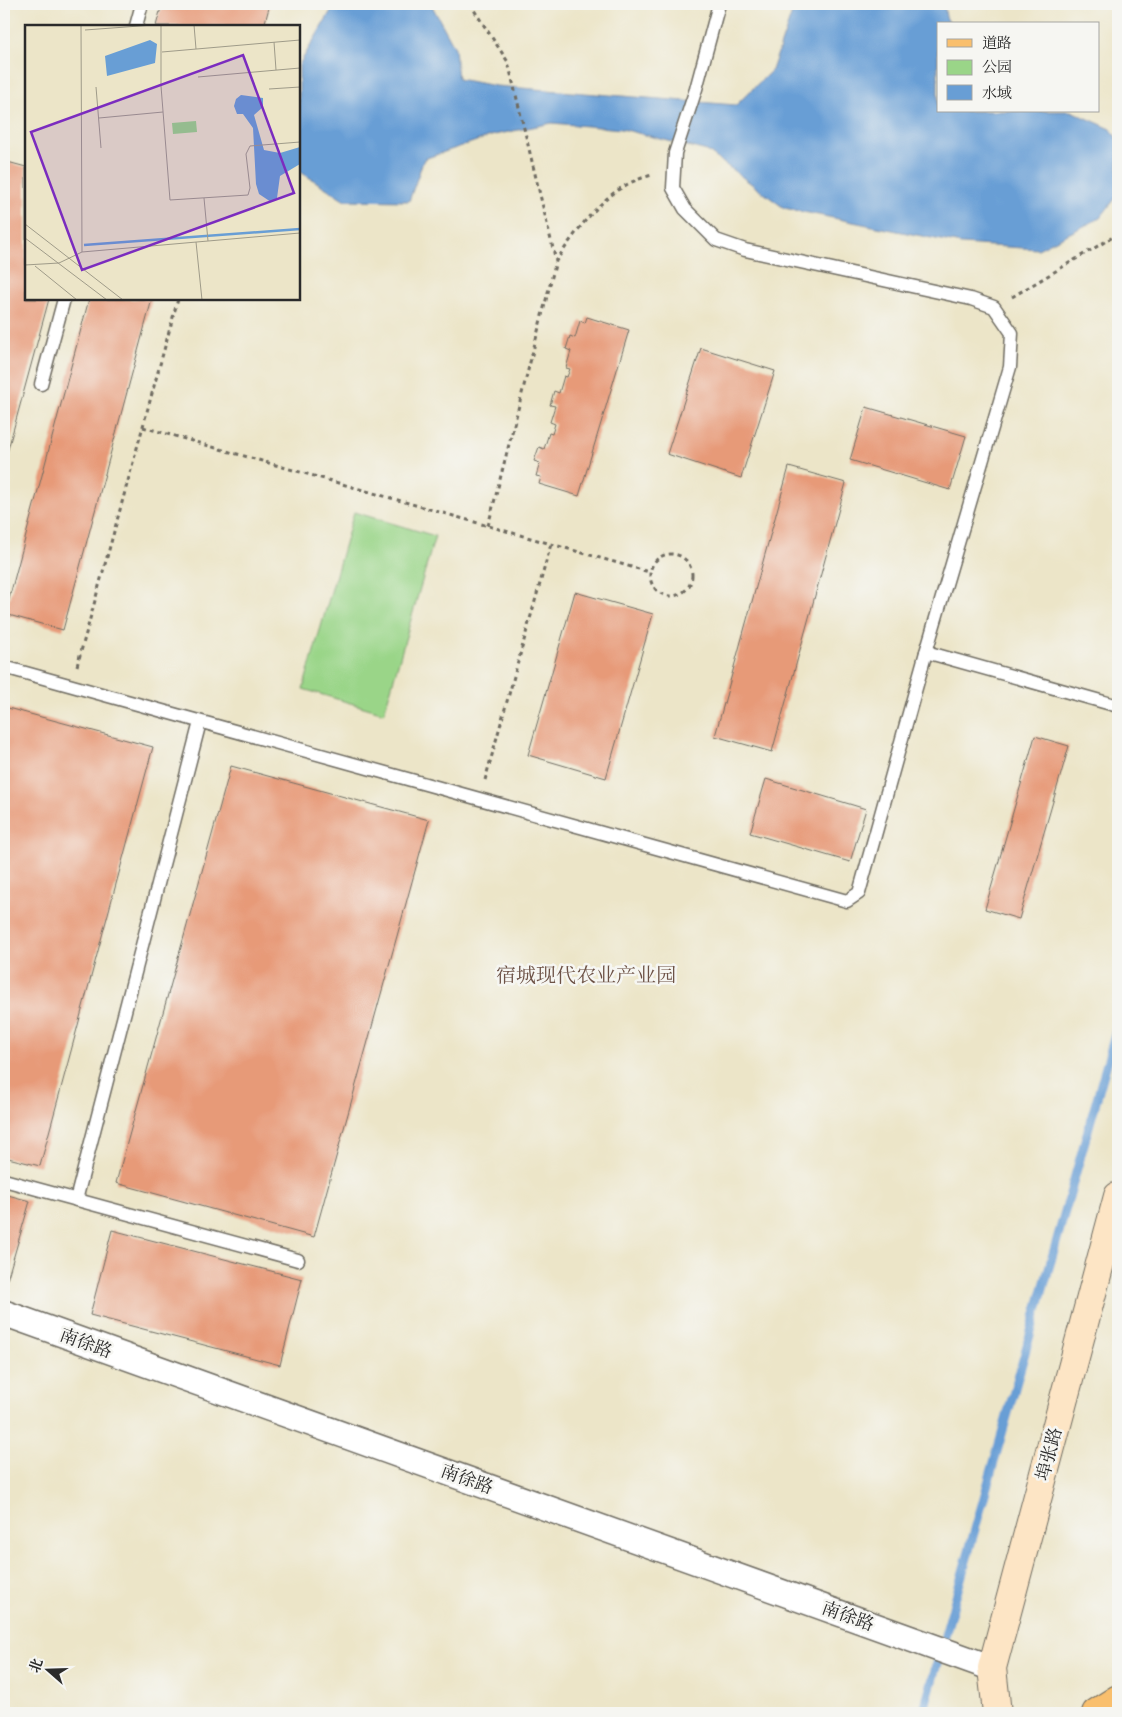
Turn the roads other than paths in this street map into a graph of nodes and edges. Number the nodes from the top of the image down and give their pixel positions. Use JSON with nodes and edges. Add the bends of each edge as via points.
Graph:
{"nodes":[{"id":1,"x":142,"y":4,"type":"edge"},
{"id":2,"x":720,"y":4,"type":"edge"},
{"id":3,"x":136,"y":25,"type":"edge"},
{"id":4,"x":64,"y":300,"type":"edge"},
{"id":5,"x":41,"y":384,"type":"dead end"},
{"id":6,"x":926,"y":652,"type":"junction"},
{"id":7,"x":4,"y":667,"type":"edge"},
{"id":8,"x":1118,"y":706,"type":"edge"},
{"id":9,"x":200,"y":722,"type":"junction"},
{"id":10,"x":4,"y":1180,"type":"edge"},
{"id":11,"x":1118,"y":1196,"type":"edge"},
{"id":12,"x":76,"y":1200,"type":"junction"},
{"id":13,"x":298,"y":1260,"type":"dead end"},
{"id":14,"x":4,"y":1313,"type":"edge"},
{"id":15,"x":992,"y":1668,"type":"junction"},
{"id":16,"x":1118,"y":1699,"type":"edge"},
{"id":17,"x":997,"y":1713,"type":"edge"},
{"id":18,"x":1096,"y":1713,"type":"edge"}],
"edges":[{"from":1,"to":3,"type":"lane"},
{"from":2,"to":6,"type":"lane","via":[[675,153],[673,188],[685,209],[716,240],[745,250],[994,307],[1012,333],[1010,367]]},
{"from":4,"to":5,"type":"lane"},
{"from":6,"to":8,"type":"lane"},
{"from":6,"to":9,"type":"lane","via":[[859,893],[847,901]]},
{"from":7,"to":9,"type":"lane"},
{"from":9,"to":12,"type":"lane"},
{"from":10,"to":12,"type":"lane"},
{"from":11,"to":15,"type":"main road","name":"埠张路"},
{"from":12,"to":13,"type":"lane"},
{"from":14,"to":15,"type":"street","name":"南徐路"},
{"from":15,"to":17,"type":"main road","name":"埠张路"},
{"from":16,"to":18,"type":"main road"}]}
